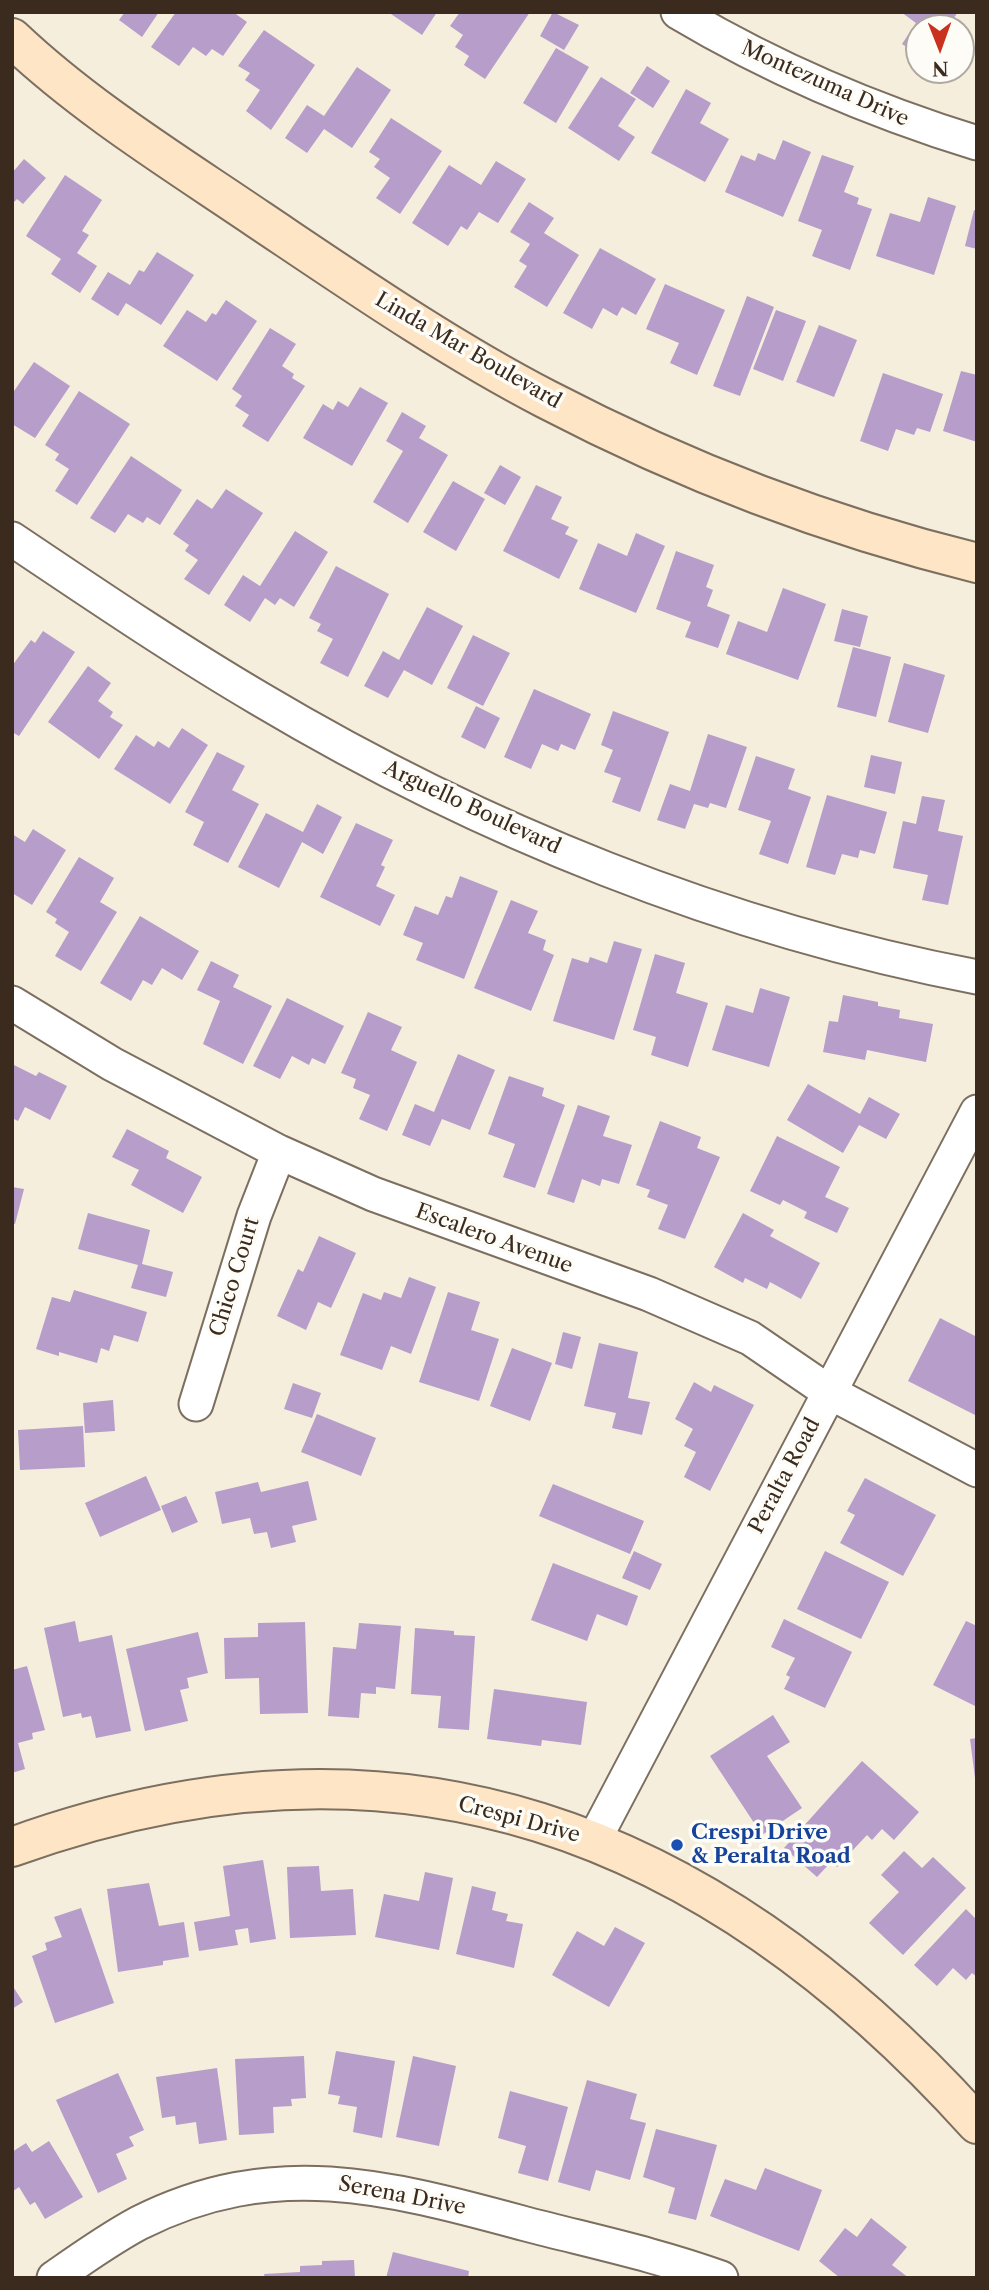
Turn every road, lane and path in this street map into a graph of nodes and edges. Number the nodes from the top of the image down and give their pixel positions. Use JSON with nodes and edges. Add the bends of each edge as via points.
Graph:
{"nodes":[{"id":1,"x":678,"y":12,"type":"edge"},
{"id":2,"x":12,"y":37,"type":"edge"},
{"id":3,"x":977,"y":144,"type":"edge"},
{"id":4,"x":12,"y":539,"type":"edge"},
{"id":5,"x":977,"y":563,"type":"edge"},
{"id":6,"x":977,"y":977,"type":"edge"},
{"id":7,"x":12,"y":1003,"type":"edge"},
{"id":8,"x":977,"y":1112,"type":"edge"},
{"id":9,"x":279,"y":1152,"type":"junction"},
{"id":10,"x":829,"y":1392,"type":"junction"},
{"id":11,"x":196,"y":1404,"type":"dead end"},
{"id":12,"x":977,"y":1470,"type":"edge"},
{"id":13,"x":594,"y":1840,"type":"junction"},
{"id":14,"x":12,"y":1847,"type":"edge"},
{"id":15,"x":977,"y":2124,"type":"edge"},
{"id":16,"x":54,"y":2278,"type":"edge"},
{"id":17,"x":721,"y":2278,"type":"edge"}],
"edges":[{"from":1,"to":3,"type":"street","name":"Montezuma Drive","via":[[823,88]]},
{"from":2,"to":5,"type":"street","name":"Linda Mar Boulevard","via":[[142,141],[401,314],[545,399],[781,503],[860,531]]},
{"from":4,"to":6,"type":"street","name":"Arguello Boulevard","via":[[261,700],[480,814],[634,879],[731,913],[888,958]]},
{"from":7,"to":9,"type":"street","name":"Escalero Avenue","via":[[112,1064]]},
{"from":8,"to":10,"type":"street","name":"Peralta Road"},
{"from":9,"to":10,"type":"street","name":"Escalero Avenue","via":[[373,1194],[702,1315],[750,1338]]},
{"from":9,"to":11,"type":"street","name":"Chico Court","via":[[254,1216]]},
{"from":10,"to":12,"type":"street","name":"Escalero Avenue"},
{"from":10,"to":13,"type":"street","name":"Peralta Road"},
{"from":13,"to":14,"type":"street","name":"Crespi Drive","via":[[527,1818],[405,1795],[271,1790],[131,1810]]},
{"from":13,"to":15,"type":"street","name":"Crespi Drive","via":[[712,1898],[767,1934],[873,2020]]},
{"from":16,"to":17,"type":"street","name":"Serena Drive","via":[[138,2224],[182,2204],[280,2183],[328,2182],[418,2195]]}]}
